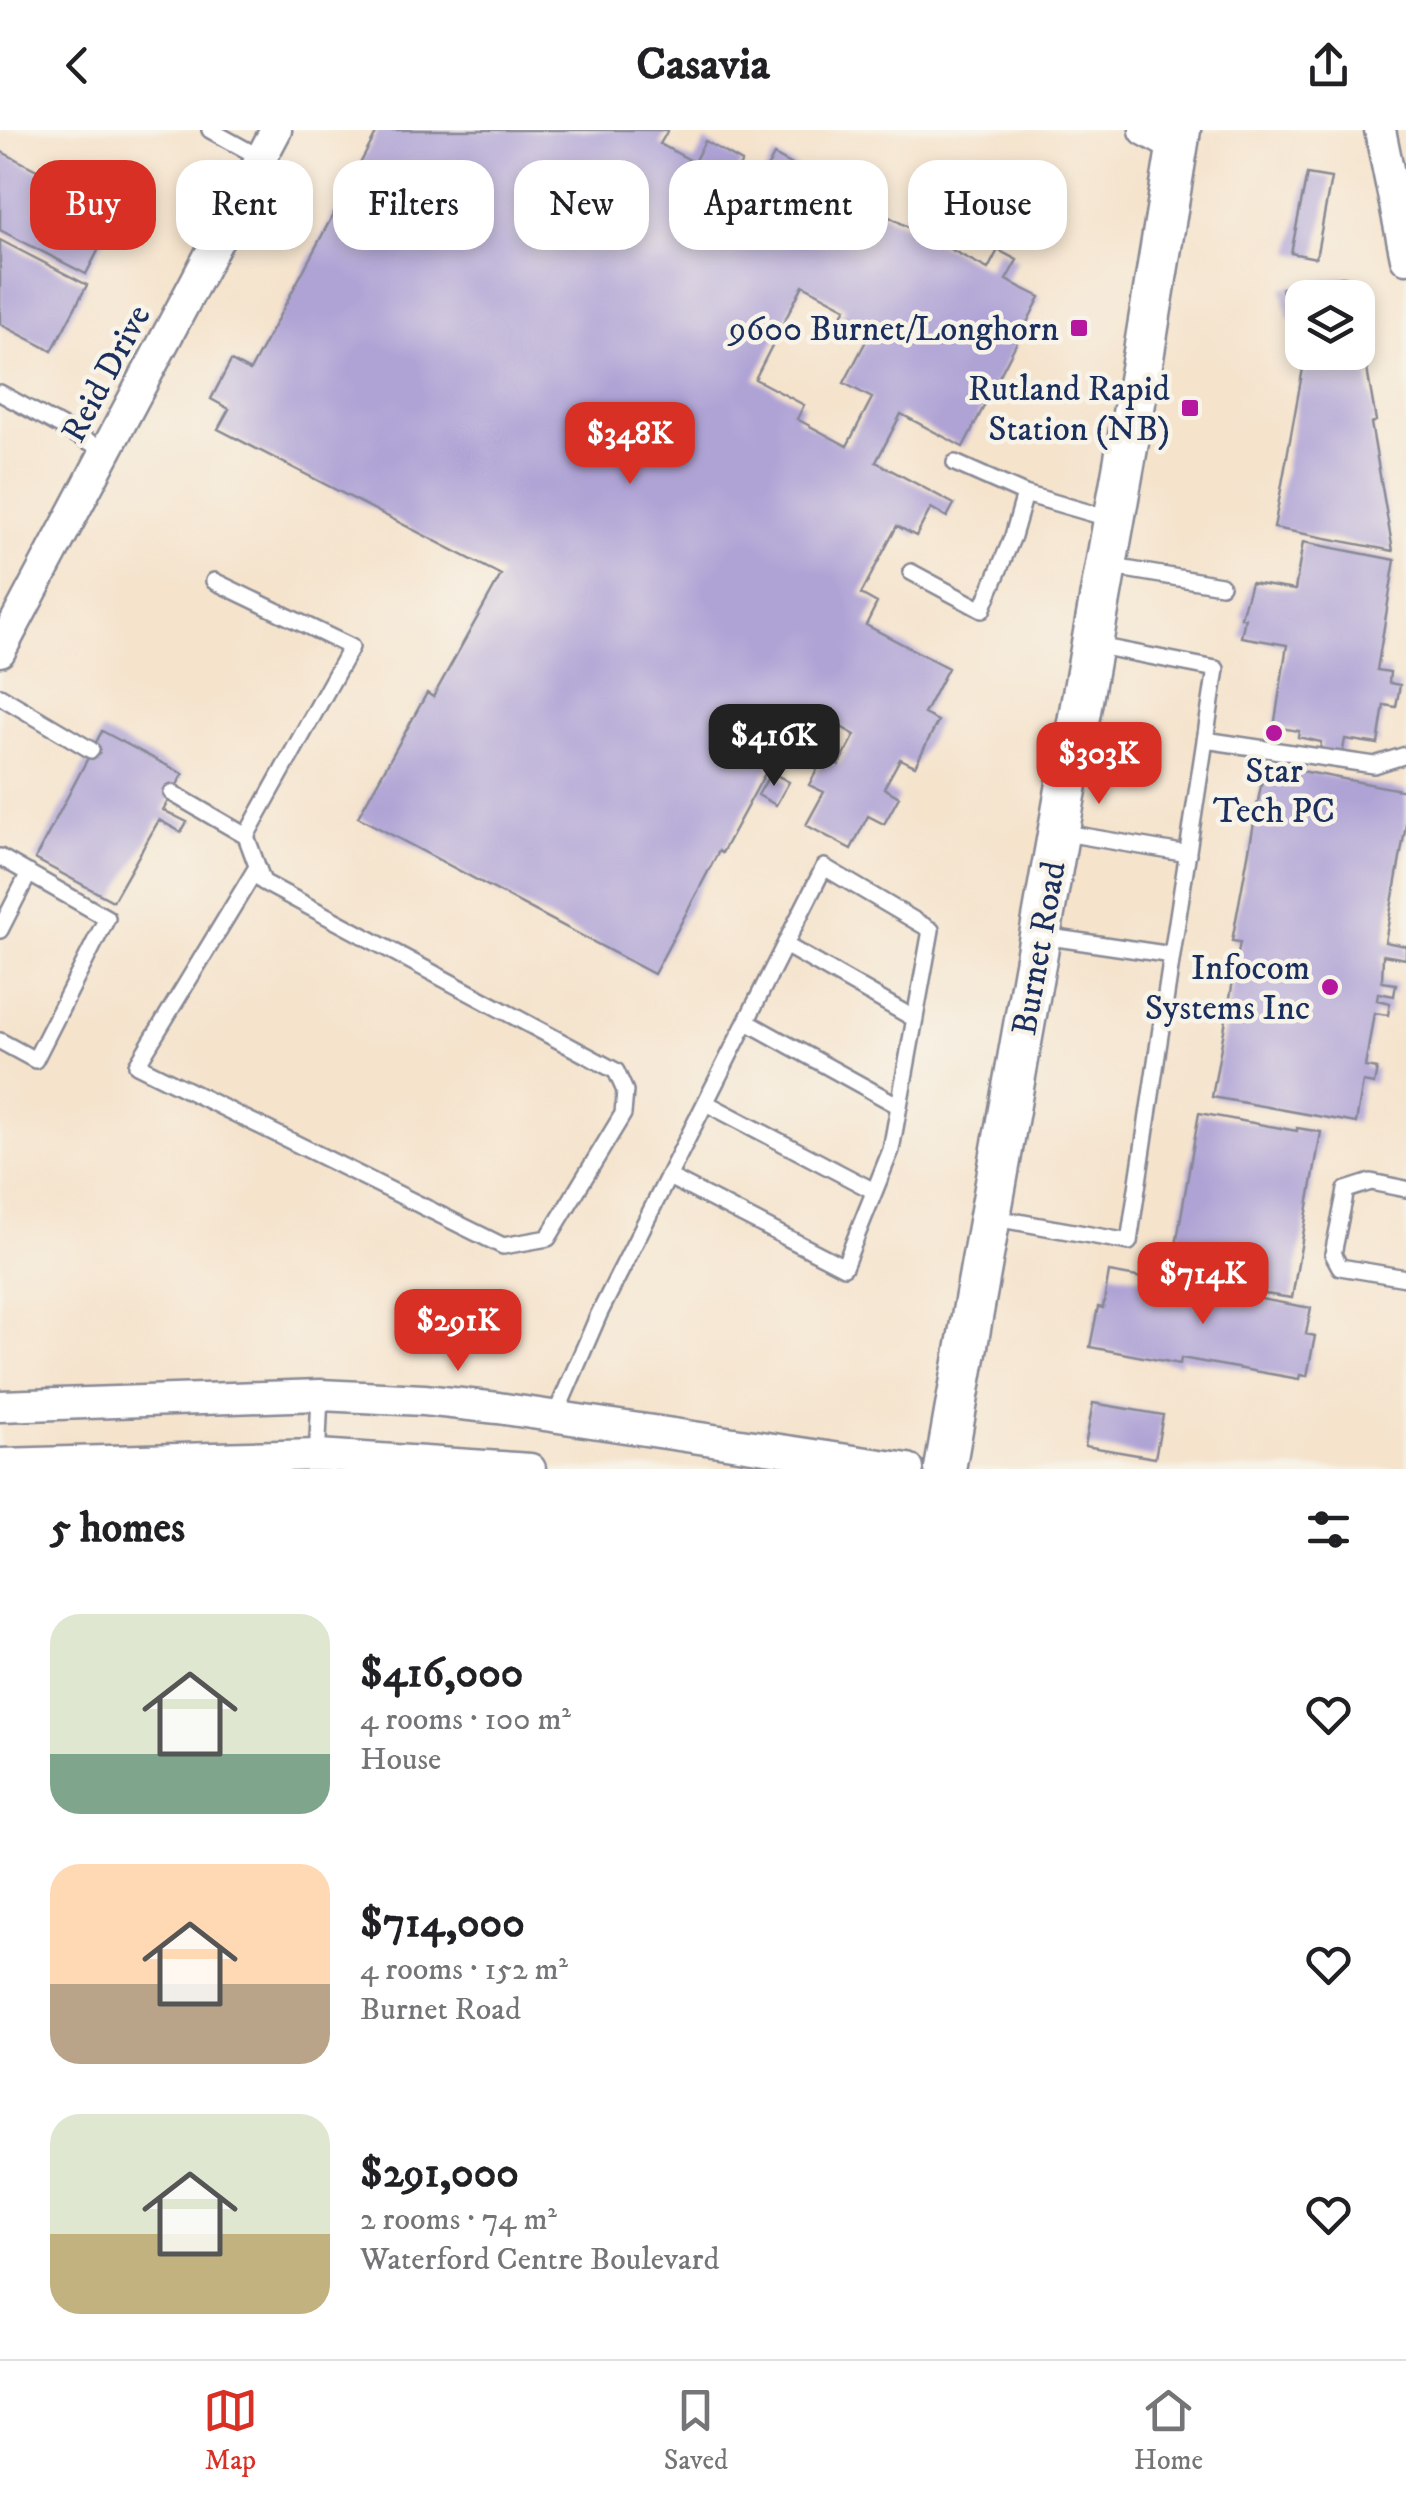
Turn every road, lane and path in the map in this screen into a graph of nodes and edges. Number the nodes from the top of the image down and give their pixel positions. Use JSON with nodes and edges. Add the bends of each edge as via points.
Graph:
{"nodes":[{"id":1,"x":210,"y":130,"type":"edge"},
{"id":2,"x":276,"y":130,"type":"edge"},
{"id":3,"x":1380,"y":130,"type":"edge"},
{"id":4,"x":1167,"y":136,"type":"edge"},
{"id":5,"x":261,"y":158,"type":"junction"},
{"id":6,"x":1406,"y":258,"type":"edge"},
{"id":7,"x":0,"y":393,"type":"edge"},
{"id":8,"x":106,"y":451,"type":"junction"},
{"id":9,"x":956,"y":463,"type":"dead end"},
{"id":10,"x":1026,"y":494,"type":"junction"},
{"id":11,"x":1115,"y":520,"type":"junction"},
{"id":12,"x":1107,"y":566,"type":"junction"},
{"id":13,"x":911,"y":572,"type":"dead end"},
{"id":14,"x":214,"y":581,"type":"dead end"},
{"id":15,"x":1221,"y":584,"type":"dead end"},
{"id":16,"x":1093,"y":644,"type":"junction"},
{"id":17,"x":0,"y":651,"type":"edge"},
{"id":18,"x":0,"y":696,"type":"edge"},
{"id":19,"x":1205,"y":740,"type":"junction"},
{"id":20,"x":91,"y":750,"type":"dead end"},
{"id":21,"x":1406,"y":755,"type":"edge"},
{"id":22,"x":172,"y":793,"type":"dead end"},
{"id":23,"x":1059,"y":832,"type":"junction"},
{"id":24,"x":246,"y":836,"type":"junction"},
{"id":25,"x":1188,"y":854,"type":"junction"},
{"id":26,"x":0,"y":857,"type":"edge"},
{"id":27,"x":257,"y":867,"type":"junction"},
{"id":28,"x":29,"y":873,"type":"junction"},
{"id":29,"x":0,"y":930,"type":"edge"},
{"id":30,"x":1041,"y":935,"type":"junction"},
{"id":31,"x":785,"y":945,"type":"junction"},
{"id":32,"x":1172,"y":955,"type":"junction"},
{"id":33,"x":915,"y":1018,"type":"junction"},
{"id":34,"x":746,"y":1022,"type":"junction"},
{"id":35,"x":0,"y":1042,"type":"edge"},
{"id":36,"x":706,"y":1104,"type":"junction"},
{"id":37,"x":899,"y":1106,"type":"junction"},
{"id":38,"x":669,"y":1177,"type":"junction"},
{"id":39,"x":1406,"y":1189,"type":"edge"},
{"id":40,"x":874,"y":1191,"type":"junction"},
{"id":41,"x":990,"y":1217,"type":"junction"},
{"id":42,"x":1406,"y":1278,"type":"edge"},
{"id":43,"x":320,"y":1395,"type":"junction"},
{"id":44,"x":0,"y":1406,"type":"edge"},
{"id":45,"x":555,"y":1416,"type":"junction"},
{"id":46,"x":317,"y":1462,"type":"edge"},
{"id":47,"x":0,"y":1464,"type":"edge"},
{"id":48,"x":530,"y":1469,"type":"edge"},
{"id":49,"x":908,"y":1469,"type":"edge"},
{"id":50,"x":945,"y":1469,"type":"edge"}],
"edges":[{"from":1,"to":5,"type":"lane"},
{"from":2,"to":5,"type":"street","name":"Reid Drive"},
{"from":3,"to":6,"type":"street"},
{"from":4,"to":11,"type":"main road","name":"Burnet Road"},
{"from":5,"to":8,"type":"street","name":"Reid Drive"},
{"from":7,"to":8,"type":"lane"},
{"from":8,"to":17,"type":"street","name":"Reid Drive"},
{"from":9,"to":10,"type":"lane"},
{"from":10,"to":11,"type":"lane"},
{"from":10,"to":13,"type":"lane","via":[[982,610]]},
{"from":11,"to":12,"type":"main road","name":"Burnet Road"},
{"from":12,"to":15,"type":"lane"},
{"from":12,"to":16,"type":"main road","name":"Burnet Road"},
{"from":14,"to":24,"type":"lane","via":[[351,648]]},
{"from":16,"to":19,"type":"lane","via":[[1216,669]]},
{"from":16,"to":23,"type":"main road","name":"Burnet Road"},
{"from":18,"to":20,"type":"lane"},
{"from":19,"to":21,"type":"lane","via":[[1374,765]]},
{"from":19,"to":25,"type":"lane"},
{"from":22,"to":24,"type":"lane"},
{"from":23,"to":25,"type":"lane"},
{"from":23,"to":30,"type":"main road","name":"Burnet Road"},
{"from":24,"to":27,"type":"lane"},
{"from":25,"to":32,"type":"lane"},
{"from":26,"to":28,"type":"lane"},
{"from":27,"to":27,"type":"lane","via":[[263,882],[616,1071],[623,1114],[548,1238],[503,1246],[137,1065]]},
{"from":28,"to":29,"type":"lane"},
{"from":28,"to":35,"type":"lane","via":[[107,918],[36,1060]]},
{"from":30,"to":32,"type":"lane"},
{"from":30,"to":41,"type":"main road","name":"Burnet Road"},
{"from":31,"to":33,"type":"lane"},
{"from":31,"to":33,"type":"lane","via":[[824,867],[931,930]]},
{"from":31,"to":34,"type":"lane"},
{"from":32,"to":41,"type":"lane","via":[[1129,1242]]},
{"from":33,"to":37,"type":"lane"},
{"from":34,"to":36,"type":"lane"},
{"from":34,"to":37,"type":"lane"},
{"from":36,"to":38,"type":"lane"},
{"from":36,"to":40,"type":"lane"},
{"from":37,"to":40,"type":"lane"},
{"from":38,"to":40,"type":"lane","via":[[844,1267]]},
{"from":38,"to":45,"type":"lane"},
{"from":39,"to":42,"type":"lane","via":[[1372,1182],[1346,1190],[1333,1254],[1340,1268]]},
{"from":41,"to":50,"type":"main road","name":"Burnet Road"},
{"from":43,"to":44,"type":"street"},
{"from":43,"to":45,"type":"street"},
{"from":43,"to":46,"type":"lane"},
{"from":45,"to":49,"type":"street"},
{"from":46,"to":47,"type":"street"},
{"from":46,"to":48,"type":"street"}]}
